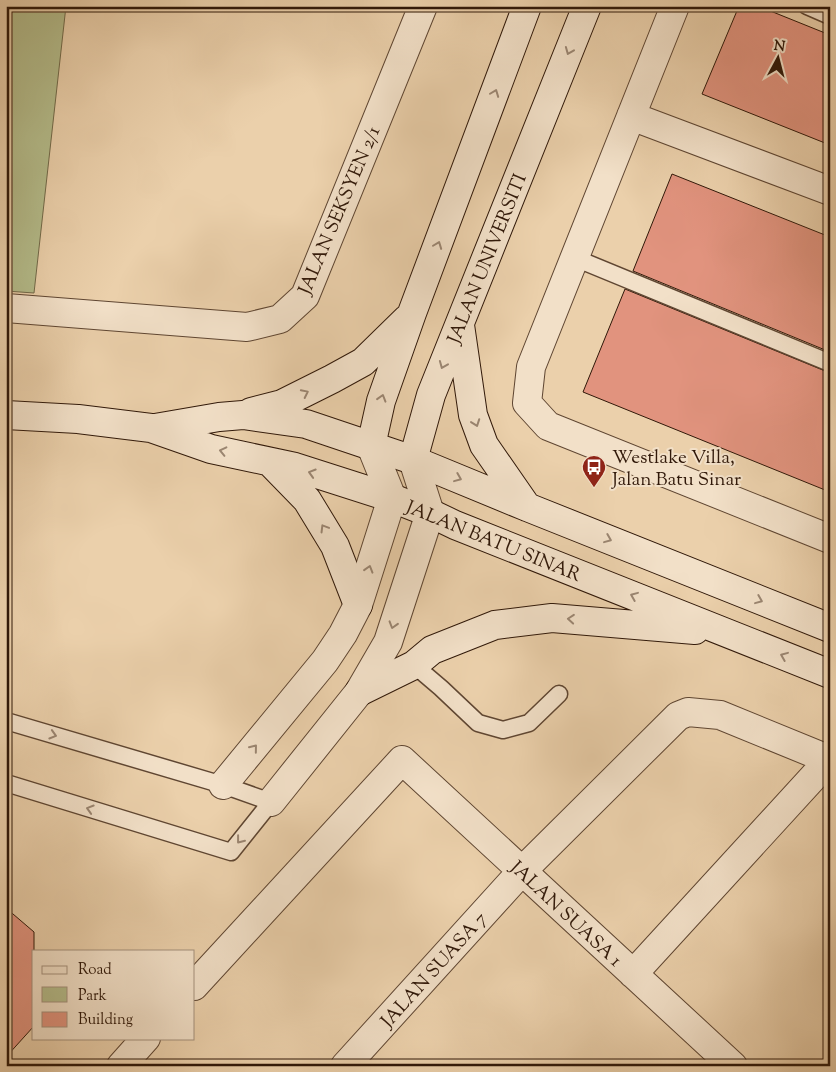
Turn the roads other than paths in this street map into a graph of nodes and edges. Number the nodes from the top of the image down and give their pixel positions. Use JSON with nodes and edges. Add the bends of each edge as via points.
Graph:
{"nodes":[{"id":1,"x":423,"y":6,"type":"edge"},
{"id":2,"x":528,"y":6,"type":"edge"},
{"id":3,"x":587,"y":6,"type":"edge"},
{"id":4,"x":674,"y":6,"type":"edge"},
{"id":5,"x":807,"y":6,"type":"edge"},
{"id":6,"x":830,"y":16,"type":"edge"},
{"id":7,"x":631,"y":116,"type":"junction"},
{"id":8,"x":830,"y":191,"type":"edge"},
{"id":9,"x":574,"y":258,"type":"junction"},
{"id":10,"x":6,"y":308,"type":"edge"},
{"id":11,"x":412,"y":313,"type":"junction"},
{"id":12,"x":460,"y":324,"type":"junction"},
{"id":13,"x":830,"y":363,"type":"edge"},
{"id":14,"x":6,"y":415,"type":"edge"},
{"id":15,"x":243,"y":415,"type":"junction"},
{"id":16,"x":151,"y":428,"type":"junction"},
{"id":17,"x":371,"y":446,"type":"junction"},
{"id":18,"x":412,"y":460,"type":"junction"},
{"id":19,"x":270,"y":462,"type":"junction"},
{"id":20,"x":392,"y":498,"type":"junction"},
{"id":21,"x":527,"y":507,"type":"junction"},
{"id":22,"x":430,"y":512,"type":"junction"},
{"id":23,"x":830,"y":539,"type":"edge"},
{"id":24,"x":358,"y":604,"type":"junction"},
{"id":25,"x":830,"y":628,"type":"edge"},
{"id":26,"x":724,"y":632,"type":"junction"},
{"id":27,"x":414,"y":665,"type":"junction"},
{"id":28,"x":830,"y":674,"type":"edge"},
{"id":29,"x":359,"y":692,"type":"junction"},
{"id":30,"x":559,"y":694,"type":"dead end"},
{"id":31,"x":6,"y":721,"type":"edge"},
{"id":32,"x":829,"y":760,"type":"edge"},
{"id":33,"x":6,"y":783,"type":"edge"},
{"id":34,"x":223,"y":786,"type":"junction"},
{"id":35,"x":270,"y":802,"type":"junction"},
{"id":36,"x":521,"y":872,"type":"junction"},
{"id":37,"x":633,"y":974,"type":"junction"},
{"id":38,"x":195,"y":985,"type":"edge"},
{"id":39,"x":144,"y":1040,"type":"edge"},
{"id":40,"x":121,"y":1066,"type":"edge"},
{"id":41,"x":345,"y":1066,"type":"edge"},
{"id":42,"x":732,"y":1066,"type":"edge"}],
"edges":[{"from":1,"to":10,"type":"street","name":"JALAN SEKSYEN 2/1","via":[[305,296],[280,319],[247,327]]},
{"from":11,"to":2,"type":"street","one_way":true},
{"from":3,"to":12,"type":"street","name":"JALAN UNIVERSITI","one_way":true},
{"from":4,"to":7,"type":"street"},
{"from":5,"to":6,"type":"lane"},
{"from":7,"to":8,"type":"street"},
{"from":7,"to":9,"type":"street"},
{"from":9,"to":13,"type":"lane"},
{"from":9,"to":23,"type":"street","via":[[531,367],[527,403],[548,426]]},
{"from":15,"to":11,"type":"street","one_way":true,"via":[[282,404],[364,362]]},
{"from":17,"to":11,"type":"street","one_way":true,"via":[[381,402]]},
{"from":12,"to":18,"type":"street","name":"JALAN UNIVERSITI","one_way":true,"via":[[431,395]]},
{"from":12,"to":21,"type":"street","one_way":true,"via":[[473,415],[481,438]]},
{"from":14,"to":16,"type":"street","name":"JALAN BATU SINAR"},
{"from":15,"to":16,"type":"street","name":"JALAN BATU SINAR"},
{"from":15,"to":17,"type":"street","name":"JALAN BATU SINAR","via":[[306,424]]},
{"from":19,"to":16,"type":"street","name":"JALAN BATU SINAR","one_way":true,"via":[[212,449]]},
{"from":17,"to":18,"type":"street","name":"JALAN BATU SINAR"},
{"from":17,"to":20,"type":"street"},
{"from":18,"to":21,"type":"street","name":"JALAN BATU SINAR","one_way":true},
{"from":18,"to":22,"type":"street"},
{"from":20,"to":19,"type":"street","name":"JALAN BATU SINAR","one_way":true},
{"from":24,"to":19,"type":"street","one_way":true,"via":[[335,546],[307,500]]},
{"from":20,"to":22,"type":"street","name":"JALAN BATU SINAR"},
{"from":24,"to":20,"type":"street","one_way":true},
{"from":21,"to":25,"type":"street","name":"JALAN BATU SINAR","one_way":true},
{"from":26,"to":22,"type":"street","name":"JALAN BATU SINAR","one_way":true,"via":[[455,525]]},
{"from":22,"to":29,"type":"street","one_way":true,"via":[[388,642]]},
{"from":34,"to":24,"type":"street","one_way":true,"via":[[325,661]]},
{"from":26,"to":27,"type":"street","one_way":true,"via":[[552,618],[495,626],[432,650]]},
{"from":28,"to":26,"type":"street","name":"JALAN BATU SINAR","one_way":true},
{"from":27,"to":29,"type":"street"},
{"from":27,"to":30,"type":"lane","via":[[478,723],[503,730],[529,723]]},
{"from":29,"to":35,"type":"street"},
{"from":31,"to":34,"type":"lane","one_way":true},
{"from":32,"to":36,"type":"street","name":"JALAN SUASA 7","via":[[720,715],[688,712],[678,716]]},
{"from":32,"to":37,"type":"street"},
{"from":35,"to":33,"type":"lane","one_way":true,"via":[[231,852]]},
{"from":34,"to":35,"type":"lane"},
{"from":36,"to":37,"type":"street","name":"JALAN SUASA 1"},
{"from":36,"to":38,"type":"street","name":"JALAN SUASA 1","via":[[402,760]]},
{"from":36,"to":41,"type":"street","name":"JALAN SUASA 7"},
{"from":37,"to":42,"type":"street","name":"JALAN SUASA 1"},
{"from":39,"to":40,"type":"street"}]}
